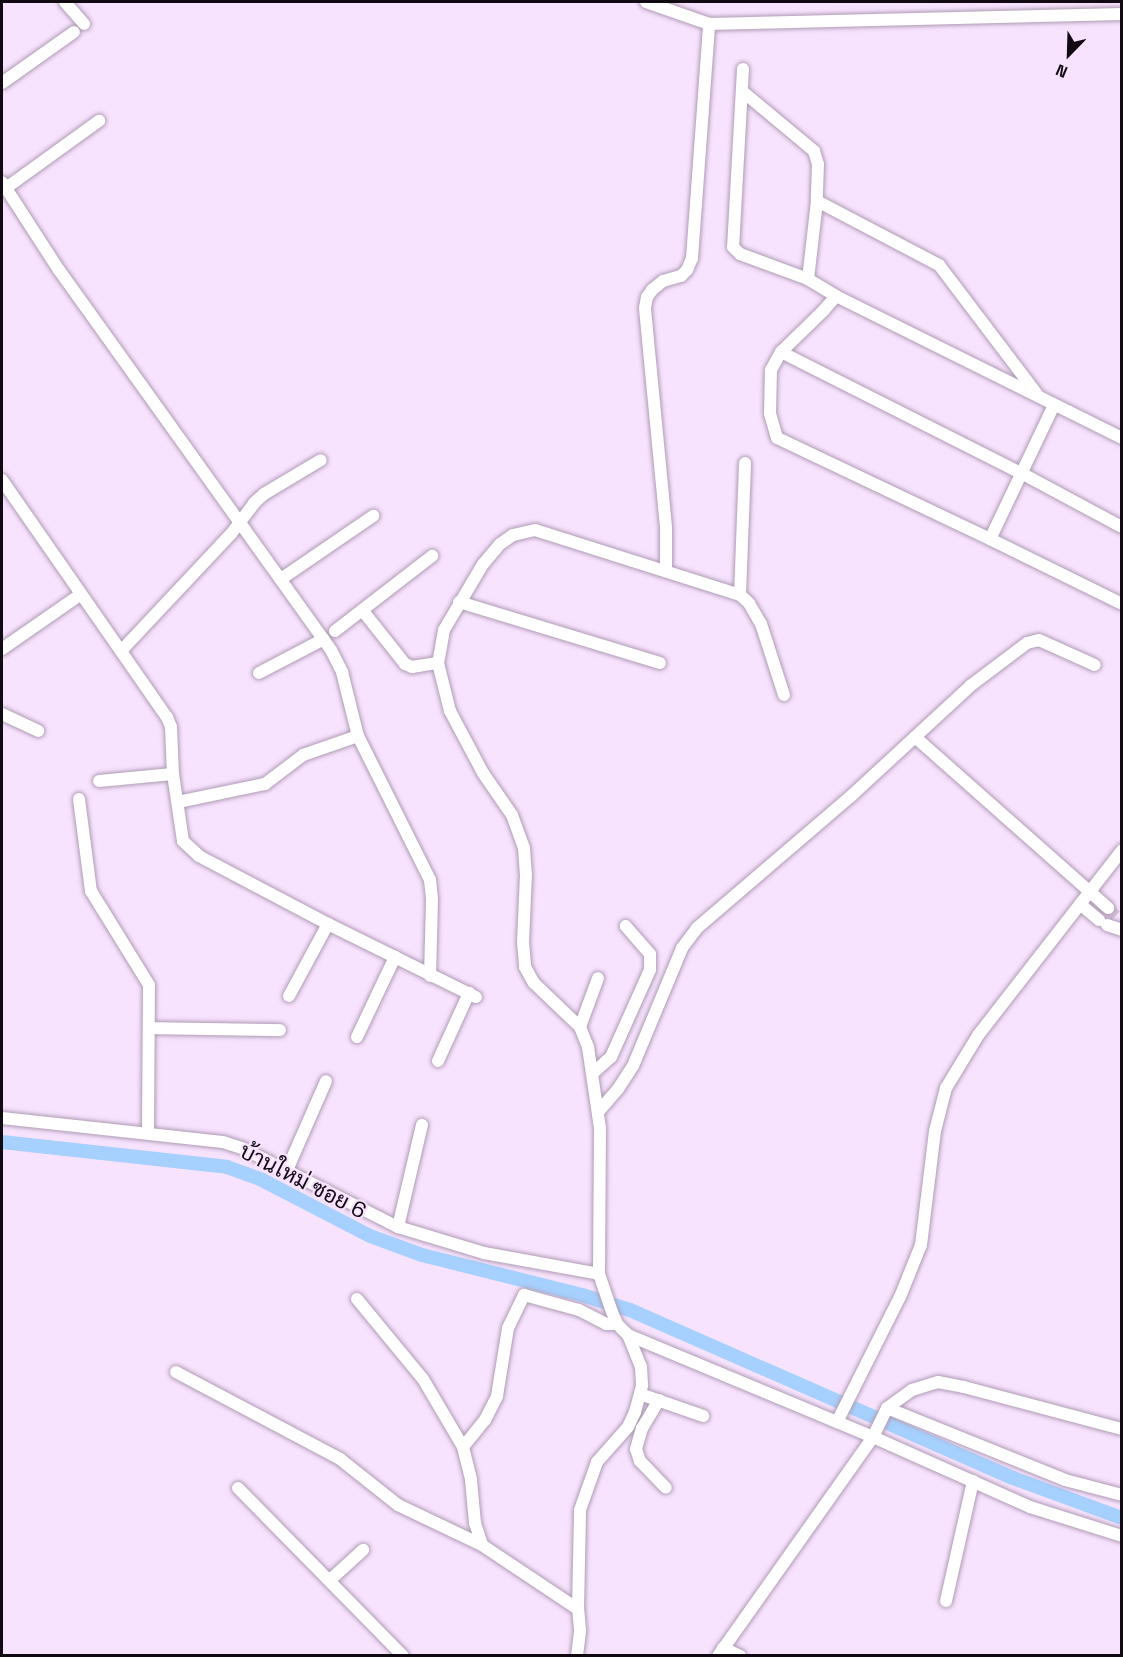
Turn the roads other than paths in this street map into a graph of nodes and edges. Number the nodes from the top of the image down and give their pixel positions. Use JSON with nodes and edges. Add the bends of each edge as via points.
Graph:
{"nodes":[{"id":1,"x":65,"y":2,"type":"edge"},
{"id":2,"x":646,"y":2,"type":"edge"},
{"id":3,"x":1122,"y":14,"type":"edge"},
{"id":4,"x":709,"y":24,"type":"junction"},
{"id":5,"x":743,"y":69,"type":"dead end"},
{"id":6,"x":2,"y":83,"type":"edge"},
{"id":7,"x":742,"y":91,"type":"junction"},
{"id":8,"x":99,"y":121,"type":"dead end"},
{"id":9,"x":4,"y":185,"type":"edge"},
{"id":10,"x":817,"y":201,"type":"junction"},
{"id":11,"x":808,"y":279,"type":"junction"},
{"id":12,"x":836,"y":296,"type":"junction"},
{"id":13,"x":781,"y":352,"type":"junction"},
{"id":14,"x":1036,"y":393,"type":"junction"},
{"id":15,"x":1054,"y":405,"type":"junction"},
{"id":16,"x":1122,"y":438,"type":"edge"},
{"id":17,"x":321,"y":460,"type":"dead end"},
{"id":18,"x":745,"y":463,"type":"dead end"},
{"id":19,"x":1023,"y":474,"type":"junction"},
{"id":20,"x":2,"y":480,"type":"edge"},
{"id":21,"x":373,"y":516,"type":"dead end"},
{"id":22,"x":239,"y":522,"type":"junction"},
{"id":23,"x":1122,"y":527,"type":"edge"},
{"id":24,"x":990,"y":539,"type":"junction"},
{"id":25,"x":432,"y":556,"type":"dead end"},
{"id":26,"x":666,"y":571,"type":"junction"},
{"id":27,"x":281,"y":579,"type":"junction"},
{"id":28,"x":81,"y":594,"type":"junction"},
{"id":29,"x":740,"y":595,"type":"junction"},
{"id":30,"x":459,"y":602,"type":"junction"},
{"id":31,"x":1122,"y":604,"type":"edge"},
{"id":32,"x":363,"y":611,"type":"junction"},
{"id":33,"x":335,"y":631,"type":"dead end"},
{"id":34,"x":324,"y":639,"type":"junction"},
{"id":35,"x":2,"y":646,"type":"edge"},
{"id":36,"x":121,"y":651,"type":"junction"},
{"id":37,"x":438,"y":663,"type":"junction"},
{"id":38,"x":660,"y":663,"type":"dead end"},
{"id":39,"x":1095,"y":665,"type":"dead end"},
{"id":40,"x":259,"y":673,"type":"dead end"},
{"id":41,"x":784,"y":695,"type":"dead end"},
{"id":42,"x":2,"y":714,"type":"edge"},
{"id":43,"x":38,"y":731,"type":"dead end"},
{"id":44,"x":358,"y":736,"type":"junction"},
{"id":45,"x":915,"y":737,"type":"junction"},
{"id":46,"x":173,"y":774,"type":"junction"},
{"id":47,"x":99,"y":781,"type":"dead end"},
{"id":48,"x":79,"y":799,"type":"dead end"},
{"id":49,"x":178,"y":802,"type":"junction"},
{"id":50,"x":1122,"y":850,"type":"edge"},
{"id":51,"x":1089,"y":892,"type":"junction"},
{"id":52,"x":1080,"y":904,"type":"junction"},
{"id":53,"x":1110,"y":919,"type":"edge"},
{"id":54,"x":328,"y":924,"type":"junction"},
{"id":55,"x":626,"y":926,"type":"dead end"},
{"id":56,"x":1122,"y":930,"type":"edge"},
{"id":57,"x":395,"y":957,"type":"junction"},
{"id":58,"x":430,"y":976,"type":"junction"},
{"id":59,"x":598,"y":978,"type":"dead end"},
{"id":60,"x":289,"y":996,"type":"dead end"},
{"id":61,"x":580,"y":1027,"type":"junction"},
{"id":62,"x":149,"y":1028,"type":"junction"},
{"id":63,"x":280,"y":1030,"type":"dead end"},
{"id":64,"x":357,"y":1037,"type":"dead end"},
{"id":65,"x":438,"y":1061,"type":"dead end"},
{"id":66,"x":592,"y":1073,"type":"junction"},
{"id":67,"x":326,"y":1081,"type":"dead end"},
{"id":68,"x":598,"y":1112,"type":"junction"},
{"id":69,"x":2,"y":1118,"type":"edge"},
{"id":70,"x":422,"y":1125,"type":"dead end"},
{"id":71,"x":148,"y":1133,"type":"junction"},
{"id":72,"x":286,"y":1170,"type":"junction"},
{"id":73,"x":398,"y":1227,"type":"junction"},
{"id":74,"x":599,"y":1274,"type":"junction"},
{"id":75,"x":357,"y":1299,"type":"dead end"},
{"id":76,"x":617,"y":1324,"type":"junction"},
{"id":77,"x":628,"y":1335,"type":"junction"},
{"id":78,"x":176,"y":1372,"type":"dead end"},
{"id":79,"x":640,"y":1394,"type":"junction"},
{"id":80,"x":658,"y":1400,"type":"junction"},
{"id":81,"x":886,"y":1409,"type":"junction"},
{"id":82,"x":703,"y":1416,"type":"dead end"},
{"id":83,"x":840,"y":1416,"type":"junction"},
{"id":84,"x":1122,"y":1429,"type":"edge"},
{"id":85,"x":874,"y":1434,"type":"junction"},
{"id":86,"x":463,"y":1447,"type":"junction"},
{"id":87,"x":974,"y":1481,"type":"junction"},
{"id":88,"x":238,"y":1488,"type":"dead end"},
{"id":89,"x":666,"y":1488,"type":"dead end"},
{"id":90,"x":1122,"y":1495,"type":"edge"},
{"id":91,"x":1122,"y":1536,"type":"edge"},
{"id":92,"x":483,"y":1545,"type":"junction"},
{"id":93,"x":363,"y":1550,"type":"dead end"},
{"id":94,"x":330,"y":1580,"type":"junction"},
{"id":95,"x":946,"y":1601,"type":"dead end"},
{"id":96,"x":578,"y":1609,"type":"junction"},
{"id":97,"x":721,"y":1652,"type":"edge"},
{"id":98,"x":403,"y":1656,"type":"edge"},
{"id":99,"x":577,"y":1656,"type":"edge"},
{"id":100,"x":740,"y":1656,"type":"edge"}],
"edges":[{"from":1,"to":6,"type":"street","via":[[79,28]]},
{"from":2,"to":4,"type":"street"},
{"from":3,"to":4,"type":"street"},
{"from":4,"to":26,"type":"street","via":[[692,258],[681,276],[663,281],[652,290],[645,308],[666,527]]},
{"from":5,"to":7,"type":"street"},
{"from":7,"to":10,"type":"street","via":[[814,151],[818,164]]},
{"from":7,"to":11,"type":"street","via":[[734,251]]},
{"from":8,"to":9,"type":"street"},
{"from":9,"to":22,"type":"street","via":[[59,270]]},
{"from":10,"to":11,"type":"street"},
{"from":10,"to":14,"type":"street","via":[[939,265]]},
{"from":11,"to":12,"type":"street"},
{"from":12,"to":13,"type":"street"},
{"from":12,"to":14,"type":"street"},
{"from":13,"to":19,"type":"street"},
{"from":13,"to":24,"type":"street","via":[[771,370],[770,413],[777,438]]},
{"from":14,"to":15,"type":"street"},
{"from":15,"to":16,"type":"street"},
{"from":15,"to":19,"type":"street"},
{"from":17,"to":22,"type":"street","via":[[264,494]]},
{"from":18,"to":29,"type":"street"},
{"from":19,"to":23,"type":"street"},
{"from":19,"to":24,"type":"street"},
{"from":20,"to":28,"type":"street"},
{"from":21,"to":27,"type":"street"},
{"from":22,"to":27,"type":"street"},
{"from":22,"to":36,"type":"street"},
{"from":24,"to":31,"type":"street"},
{"from":25,"to":32,"type":"street"},
{"from":26,"to":29,"type":"street"},
{"from":26,"to":30,"type":"street","via":[[547,533],[524,532],[500,544]]},
{"from":27,"to":34,"type":"street"},
{"from":28,"to":35,"type":"street"},
{"from":28,"to":36,"type":"street"},
{"from":29,"to":41,"type":"street","via":[[761,624]]},
{"from":30,"to":37,"type":"street","via":[[444,630]]},
{"from":30,"to":38,"type":"street"},
{"from":32,"to":33,"type":"street"},
{"from":32,"to":37,"type":"street","via":[[405,664],[412,667]]},
{"from":34,"to":40,"type":"street"},
{"from":34,"to":44,"type":"street","via":[[342,672]]},
{"from":36,"to":46,"type":"street","via":[[167,717]]},
{"from":37,"to":61,"type":"street","via":[[450,711],[483,773],[512,815],[524,848],[525,967],[534,983]]},
{"from":39,"to":45,"type":"street","via":[[1039,640],[1027,643],[970,686]]},
{"from":42,"to":43,"type":"street"},
{"from":44,"to":49,"type":"street","via":[[303,755],[265,784]]},
{"from":44,"to":58,"type":"street","via":[[430,880]]},
{"from":45,"to":51,"type":"street"},
{"from":45,"to":68,"type":"street","via":[[697,928],[681,948],[633,1066]]},
{"from":46,"to":47,"type":"street"},
{"from":46,"to":49,"type":"street"},
{"from":48,"to":62,"type":"street","via":[[91,891],[147,977]]},
{"from":49,"to":54,"type":"street","via":[[183,841],[199,856]]},
{"from":50,"to":51,"type":"street"},
{"from":51,"to":52,"type":"street"},
{"from":51,"to":53,"type":"street"},
{"from":52,"to":53,"type":"street"},
{"from":52,"to":83,"type":"street","via":[[979,1034],[946,1088],[935,1131],[921,1245],[900,1297]]},
{"from":53,"to":56,"type":"street"},
{"from":54,"to":57,"type":"street"},
{"from":54,"to":60,"type":"street"},
{"from":55,"to":66,"type":"street","via":[[650,954],[650,970],[611,1057]]},
{"from":57,"to":58,"type":"street"},
{"from":57,"to":64,"type":"street"},
{"from":58,"to":65,"type":"street","via":[[472,995]]},
{"from":59,"to":61,"type":"street"},
{"from":61,"to":66,"type":"street"},
{"from":62,"to":63,"type":"street"},
{"from":62,"to":71,"type":"street"},
{"from":66,"to":68,"type":"street"},
{"from":67,"to":72,"type":"street"},
{"from":68,"to":74,"type":"street","via":[[602,1174]]},
{"from":69,"to":71,"type":"street","name":"บ้านใหม่ ซอย 6"},
{"from":70,"to":73,"type":"street"},
{"from":71,"to":72,"type":"street","name":"บ้านใหม่ ซอย 6","via":[[223,1142]]},
{"from":72,"to":73,"type":"street","name":"บ้านใหม่ ซอย 6"},
{"from":73,"to":74,"type":"street","name":"บ้านใหม่ ซอย 6","via":[[484,1253]]},
{"from":74,"to":76,"type":"street"},
{"from":75,"to":86,"type":"street","via":[[423,1379]]},
{"from":76,"to":77,"type":"street"},
{"from":76,"to":86,"type":"street","via":[[606,1324],[579,1310],[524,1295],[508,1328],[497,1396],[485,1420]]},
{"from":77,"to":79,"type":"street","via":[[641,1367]]},
{"from":77,"to":83,"type":"street"},
{"from":78,"to":92,"type":"street","via":[[340,1459],[410,1513]]},
{"from":79,"to":80,"type":"street"},
{"from":79,"to":96,"type":"street","via":[[628,1427],[597,1462],[584,1493],[578,1530]]},
{"from":80,"to":82,"type":"street"},
{"from":80,"to":89,"type":"street","via":[[642,1428],[636,1449],[640,1461]]},
{"from":81,"to":84,"type":"street","via":[[912,1390],[938,1382]]},
{"from":81,"to":85,"type":"street"},
{"from":81,"to":90,"type":"street","via":[[1065,1479]]},
{"from":83,"to":85,"type":"street"},
{"from":85,"to":87,"type":"street"},
{"from":85,"to":97,"type":"street"},
{"from":86,"to":92,"type":"street","via":[[475,1523]]},
{"from":87,"to":91,"type":"street","via":[[1030,1507]]},
{"from":87,"to":95,"type":"street"},
{"from":88,"to":94,"type":"street"},
{"from":92,"to":96,"type":"street"},
{"from":93,"to":94,"type":"street"},
{"from":94,"to":98,"type":"street"},
{"from":96,"to":99,"type":"street"},
{"from":97,"to":100,"type":"street"}]}
